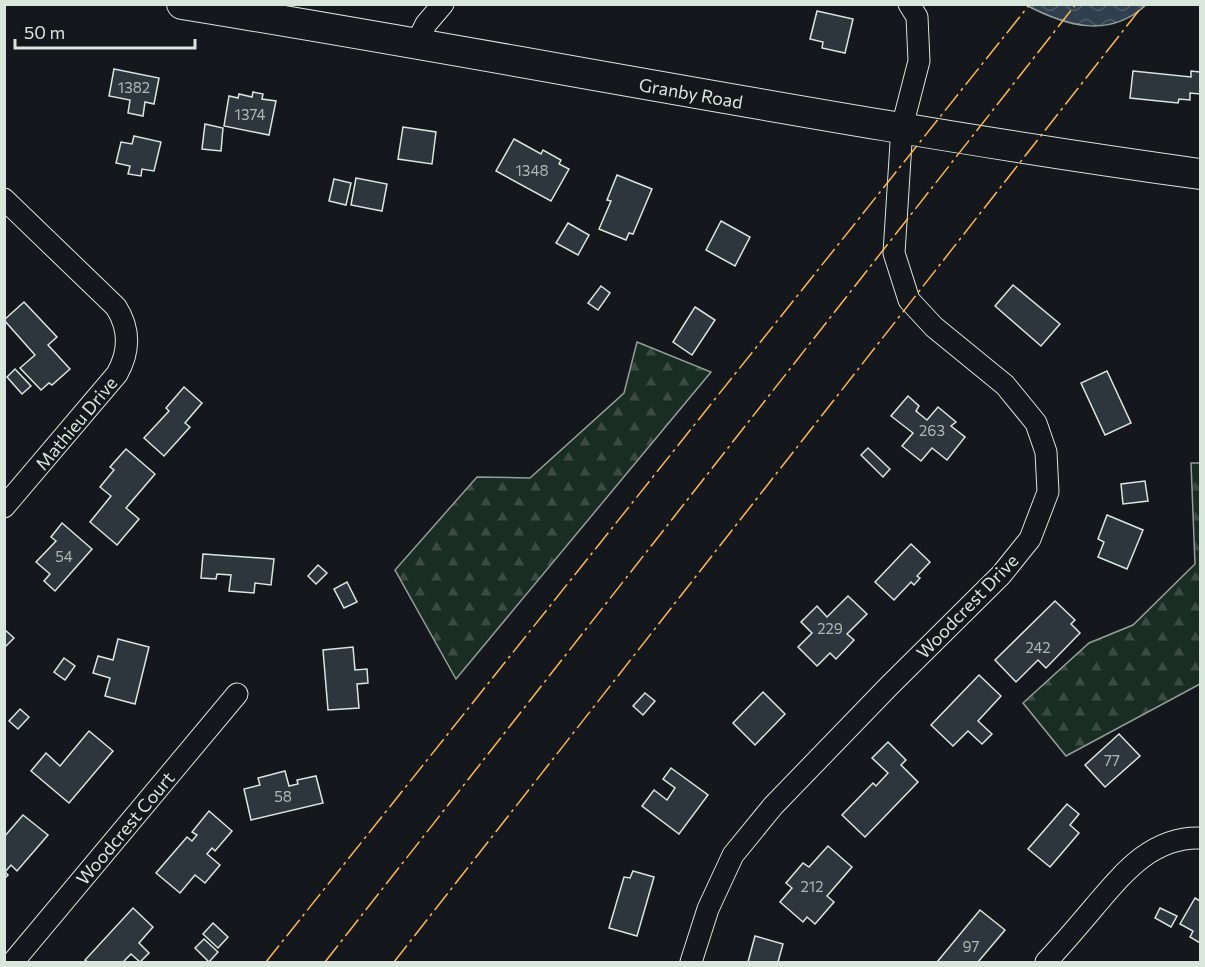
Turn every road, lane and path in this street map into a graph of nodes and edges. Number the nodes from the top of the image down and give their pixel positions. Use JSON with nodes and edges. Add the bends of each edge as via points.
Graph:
{"nodes":[{"id":1,"x":182,"y":4,"type":"edge"},
{"id":2,"x":443,"y":4,"type":"edge"},
{"id":3,"x":909,"y":4,"type":"edge"},
{"id":4,"x":416,"y":44,"type":"junction"},
{"id":5,"x":902,"y":128,"type":"junction"},
{"id":6,"x":1200,"y":174,"type":"edge"},
{"id":7,"x":4,"y":199,"type":"edge"},
{"id":8,"x":4,"y":507,"type":"edge"},
{"id":9,"x":237,"y":694,"type":"dead end"},
{"id":10,"x":1200,"y":838,"type":"edge"},
{"id":11,"x":13,"y":963,"type":"edge"},
{"id":12,"x":691,"y":963,"type":"edge"},
{"id":13,"x":1046,"y":963,"type":"edge"}],
"edges":[{"from":1,"to":4,"type":"main road","name":"Granby Road"},
{"from":2,"to":4,"type":"street"},
{"from":3,"to":5,"type":"street","name":"Woodcrest Drive","via":[[917,17],[919,62]]},
{"from":4,"to":5,"type":"main road","name":"Granby Road"},
{"from":5,"to":6,"type":"main road","name":"Granby Road"},
{"from":5,"to":12,"type":"street","name":"Woodcrest Drive","via":[[894,253],[909,300],[934,327],[1005,385],[1036,423],[1046,452],[1048,492],[1030,539],[1001,575],[774,806],[733,855],[708,909]]},
{"from":7,"to":8,"type":"street","name":"Mathieu Drive","via":[[116,307],[128,339],[117,374]]},
{"from":9,"to":11,"type":"street","name":"Woodcrest Court"},
{"from":10,"to":13,"type":"street","via":[[1176,840],[1137,860]]}]}
